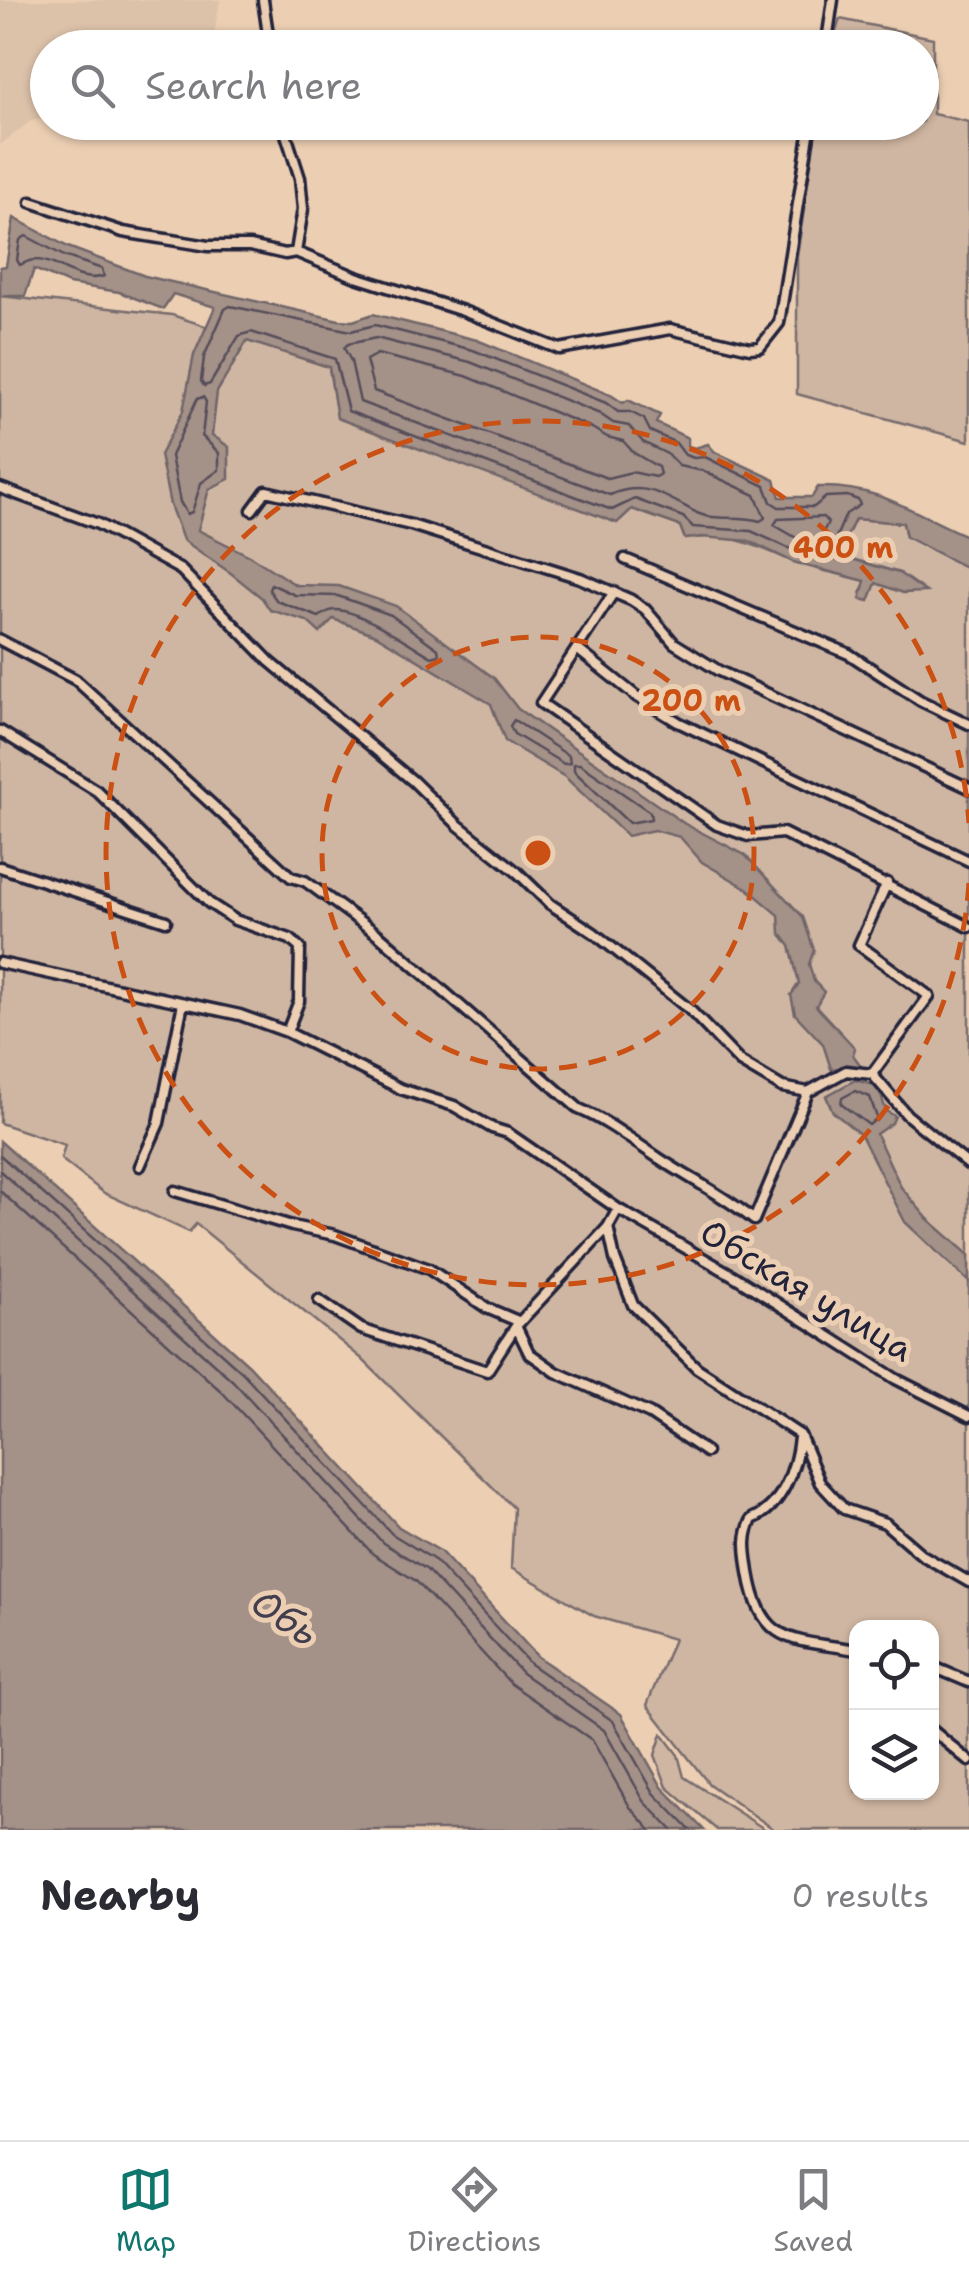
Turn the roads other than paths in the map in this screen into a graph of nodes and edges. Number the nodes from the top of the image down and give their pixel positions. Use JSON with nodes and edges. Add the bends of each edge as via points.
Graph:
{"nodes":[{"id":1,"x":263,"y":0,"type":"edge"},
{"id":2,"x":833,"y":0,"type":"edge"},
{"id":3,"x":267,"y":30,"type":"edge"},
{"id":4,"x":829,"y":30,"type":"edge"},
{"id":5,"x":288,"y":140,"type":"edge"},
{"id":6,"x":807,"y":140,"type":"edge"},
{"id":7,"x":31,"y":202,"type":"dead end"},
{"id":8,"x":296,"y":252,"type":"junction"},
{"id":9,"x":0,"y":488,"type":"edge"},
{"id":10,"x":252,"y":510,"type":"dead end"},
{"id":11,"x":626,"y":559,"type":"dead end"},
{"id":12,"x":614,"y":592,"type":"junction"},
{"id":13,"x":0,"y":640,"type":"edge"},
{"id":14,"x":577,"y":648,"type":"junction"},
{"id":15,"x":969,"y":724,"type":"edge"},
{"id":16,"x":0,"y":732,"type":"edge"},
{"id":17,"x":969,"y":788,"type":"edge"},
{"id":18,"x":969,"y":861,"type":"edge"},
{"id":19,"x":0,"y":868,"type":"edge"},
{"id":20,"x":887,"y":883,"type":"junction"},
{"id":21,"x":166,"y":921,"type":"dead end"},
{"id":22,"x":969,"y":928,"type":"edge"},
{"id":23,"x":0,"y":962,"type":"edge"},
{"id":24,"x":183,"y":1003,"type":"junction"},
{"id":25,"x":287,"y":1032,"type":"junction"},
{"id":26,"x":872,"y":1074,"type":"junction"},
{"id":27,"x":808,"y":1092,"type":"junction"},
{"id":28,"x":140,"y":1166,"type":"dead end"},
{"id":29,"x":969,"y":1166,"type":"edge"},
{"id":30,"x":175,"y":1191,"type":"dead end"},
{"id":31,"x":618,"y":1208,"type":"junction"},
{"id":32,"x":608,"y":1227,"type":"junction"},
{"id":33,"x":318,"y":1300,"type":"dead end"},
{"id":34,"x":518,"y":1324,"type":"junction"},
{"id":35,"x":969,"y":1416,"type":"edge"},
{"id":36,"x":800,"y":1435,"type":"junction"},
{"id":37,"x":706,"y":1452,"type":"dead end"},
{"id":38,"x":969,"y":1582,"type":"edge"},
{"id":39,"x":849,"y":1649,"type":"edge"},
{"id":40,"x":939,"y":1669,"type":"edge"},
{"id":41,"x":969,"y":1682,"type":"edge"},
{"id":42,"x":939,"y":1736,"type":"edge"},
{"id":43,"x":969,"y":1761,"type":"edge"}],
"edges":[{"from":1,"to":3,"type":"street"},
{"from":2,"to":4,"type":"street"},
{"from":5,"to":8,"type":"street","via":[[303,209]]},
{"from":6,"to":8,"type":"street","via":[[779,323],[760,347],[670,329],[559,349]]},
{"from":7,"to":8,"type":"street","via":[[124,232]]},
{"from":9,"to":27,"type":"street","via":[[98,524],[180,570],[283,673],[550,904],[690,1010],[740,1062],[782,1087]]},
{"from":10,"to":12,"type":"street","via":[[266,490],[411,525]]},
{"from":11,"to":15,"type":"street","via":[[848,654]]},
{"from":12,"to":14,"type":"street"},
{"from":12,"to":17,"type":"street","via":[[645,609],[674,644],[719,671]]},
{"from":13,"to":27,"type":"street","via":[[76,680],[291,877],[380,936],[579,1109],[754,1220]]},
{"from":14,"to":18,"type":"street","via":[[678,722]]},
{"from":14,"to":20,"type":"street","via":[[541,703],[717,825],[748,836],[783,834]]},
{"from":16,"to":25,"type":"street","via":[[97,791],[209,904],[300,948],[298,1001]]},
{"from":19,"to":21,"type":"street"},
{"from":20,"to":22,"type":"street"},
{"from":20,"to":26,"type":"street","via":[[859,945],[929,996]]},
{"from":23,"to":24,"type":"street","name":"Обская улица"},
{"from":24,"to":25,"type":"street","name":"Обская улица"},
{"from":24,"to":28,"type":"street","via":[[159,1123]]},
{"from":25,"to":31,"type":"street","name":"Обская улица","via":[[508,1133]]},
{"from":26,"to":27,"type":"street","via":[[846,1072]]},
{"from":26,"to":29,"type":"street","via":[[907,1115]]},
{"from":30,"to":34,"type":"street","via":[[429,1269]]},
{"from":31,"to":32,"type":"street"},
{"from":31,"to":35,"type":"street","name":"Обская улица","via":[[896,1379]]},
{"from":32,"to":34,"type":"street"},
{"from":32,"to":36,"type":"street","via":[[633,1304],[697,1368]]},
{"from":33,"to":34,"type":"street","via":[[361,1330],[488,1371]]},
{"from":34,"to":37,"type":"street","via":[[528,1353],[650,1414]]},
{"from":36,"to":38,"type":"street","via":[[820,1483],[844,1510],[884,1523]]},
{"from":36,"to":39,"type":"street","via":[[780,1494],[752,1518],[744,1537],[754,1602],[767,1624],[788,1638]]},
{"from":40,"to":41,"type":"street"},
{"from":42,"to":43,"type":"street"}]}
